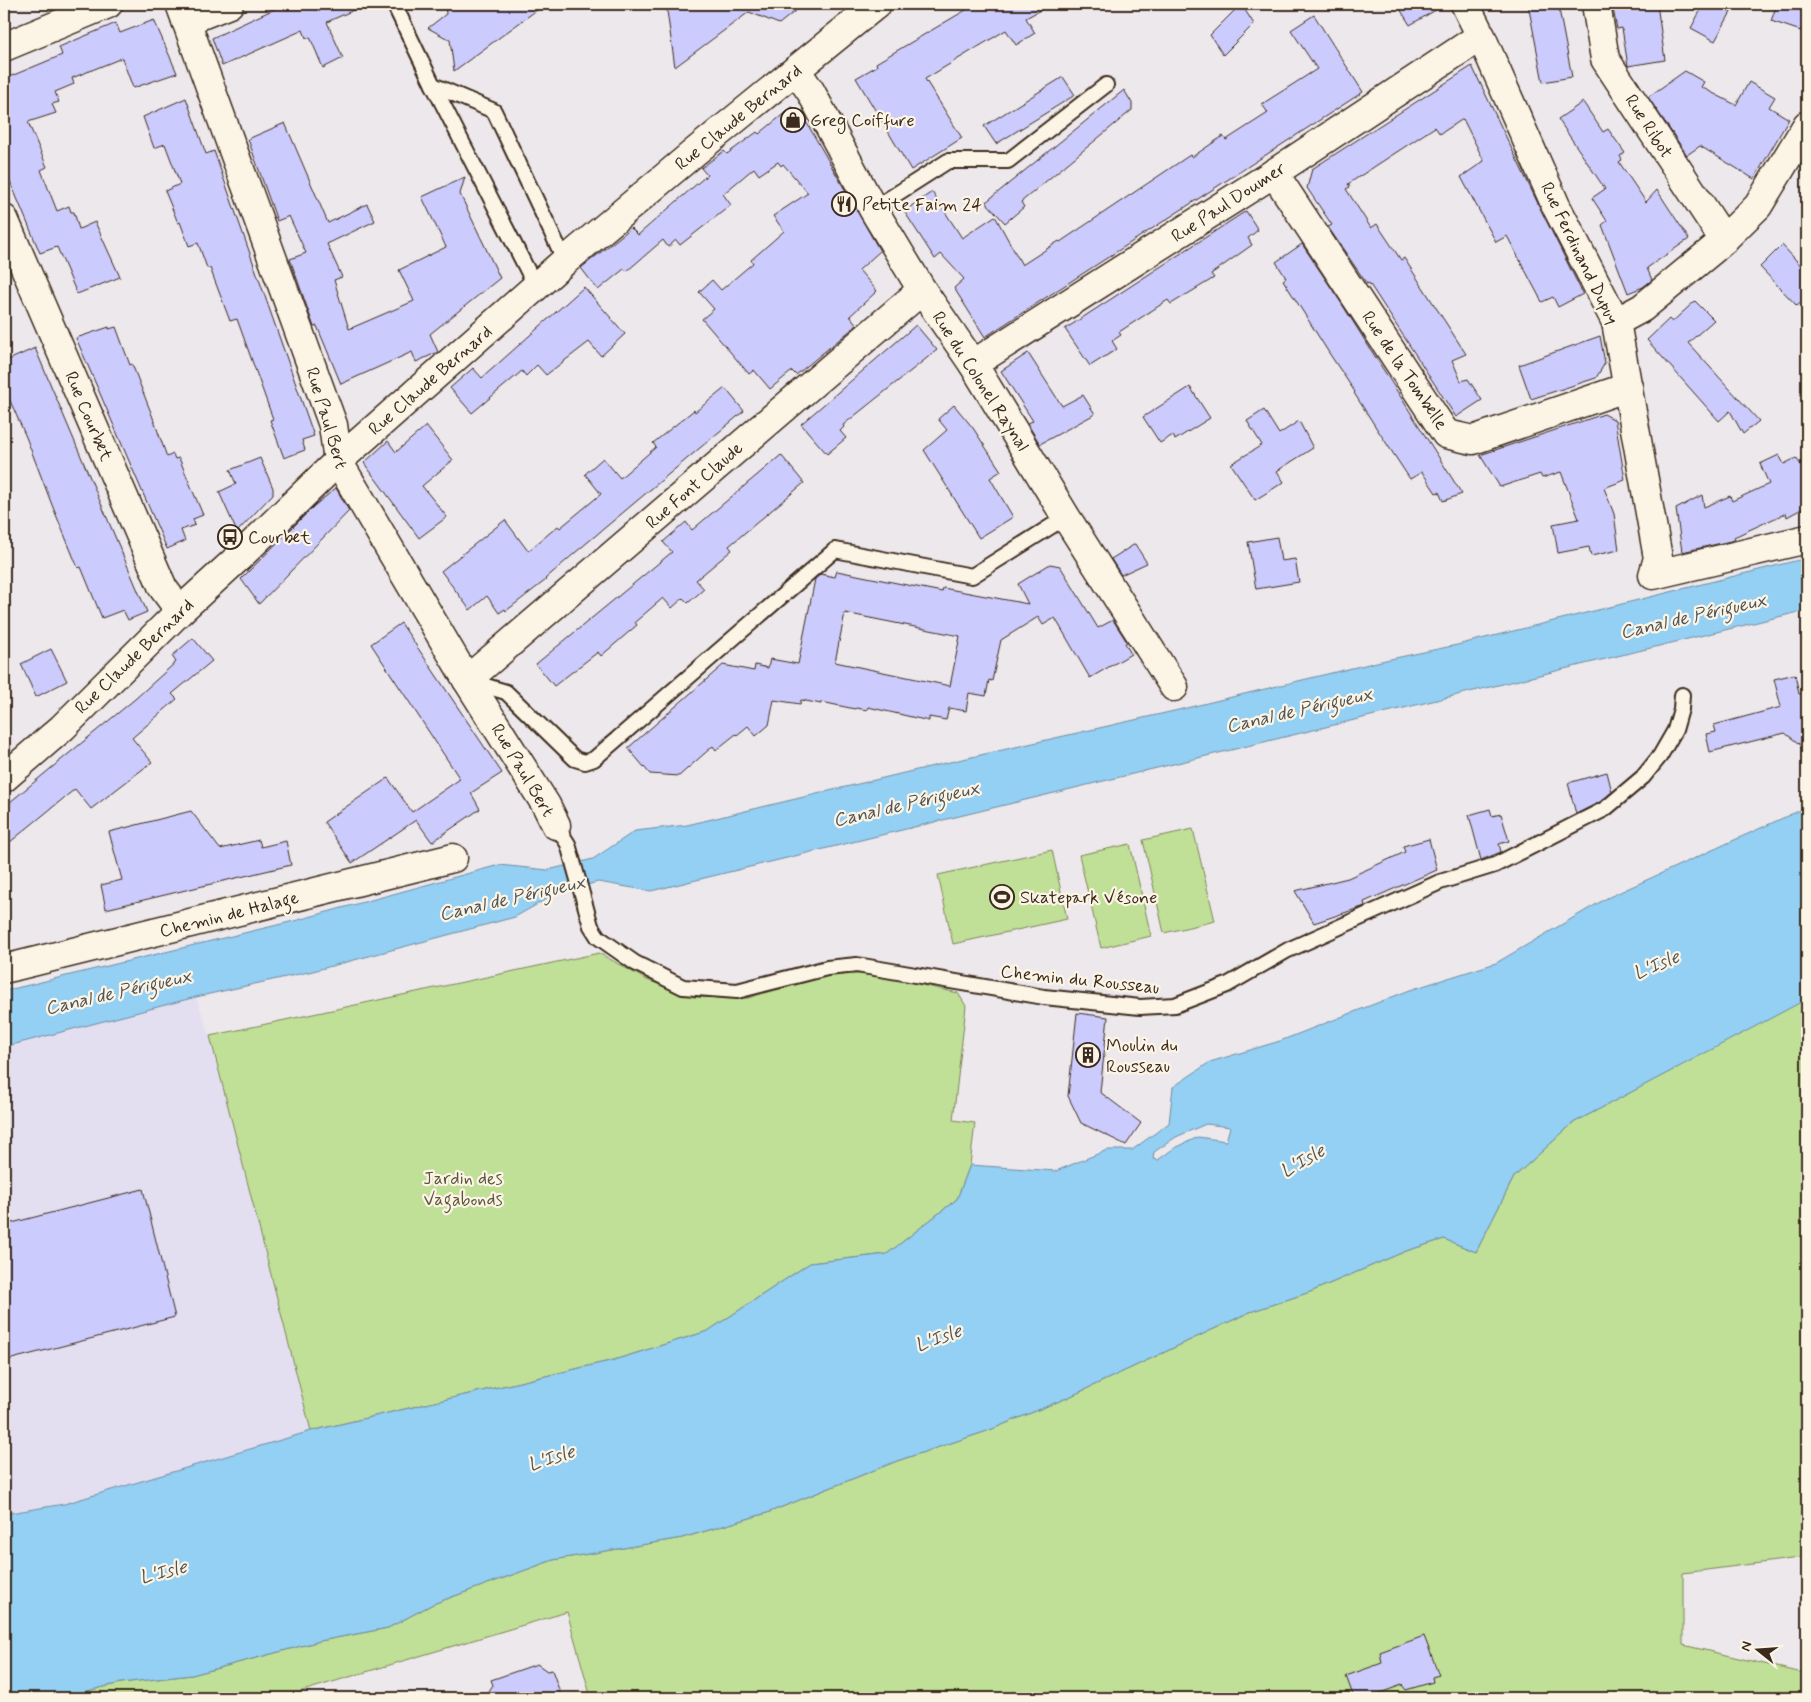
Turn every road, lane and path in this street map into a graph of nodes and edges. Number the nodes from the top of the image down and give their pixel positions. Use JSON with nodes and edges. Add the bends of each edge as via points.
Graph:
{"nodes":[{"id":1,"x":108,"y":4,"type":"edge"},
{"id":2,"x":229,"y":4,"type":"edge"},
{"id":3,"x":394,"y":4,"type":"edge"},
{"id":4,"x":877,"y":4,"type":"edge"},
{"id":5,"x":1465,"y":4,"type":"edge"},
{"id":6,"x":1596,"y":4,"type":"edge"},
{"id":7,"x":183,"y":13,"type":"edge"},
{"id":8,"x":1481,"y":36,"type":"junction"},
{"id":9,"x":4,"y":47,"type":"edge"},
{"id":10,"x":796,"y":70,"type":"junction"},
{"id":11,"x":433,"y":85,"type":"junction"},
{"id":12,"x":1106,"y":85,"type":"dead end"},
{"id":13,"x":1807,"y":125,"type":"edge"},
{"id":14,"x":1274,"y":173,"type":"junction"},
{"id":15,"x":873,"y":209,"type":"junction"},
{"id":16,"x":4,"y":219,"type":"edge"},
{"id":17,"x":1724,"y":240,"type":"junction"},
{"id":18,"x":565,"y":261,"type":"junction"},
{"id":19,"x":536,"y":287,"type":"junction"},
{"id":20,"x":922,"y":290,"type":"junction"},
{"id":21,"x":1616,"y":322,"type":"junction"},
{"id":22,"x":973,"y":364,"type":"junction"},
{"id":23,"x":1628,"y":387,"type":"junction"},
{"id":24,"x":338,"y":461,"type":"junction"},
{"id":25,"x":1066,"y":517,"type":"junction"},
{"id":26,"x":1807,"y":539,"type":"edge"},
{"id":27,"x":180,"y":611,"type":"junction"},
{"id":28,"x":467,"y":680,"type":"junction"},
{"id":29,"x":1174,"y":687,"type":"dead end"},
{"id":30,"x":1682,"y":695,"type":"dead end"},
{"id":31,"x":4,"y":778,"type":"edge"},
{"id":32,"x":562,"y":835,"type":"joint"},
{"id":33,"x":453,"y":858,"type":"dead end"},
{"id":34,"x":4,"y":969,"type":"edge"}],
"edges":[{"from":1,"to":9,"type":"street"},
{"from":2,"to":7,"type":"street"},
{"from":3,"to":11,"type":"lane"},
{"from":4,"to":10,"type":"street","name":"Rue Claude Bernard"},
{"from":5,"to":8,"type":"street","name":"Rue Ferdinand Dupuy"},
{"from":6,"to":17,"type":"street","name":"Rue Ribot","via":[[1605,59]]},
{"from":7,"to":24,"type":"street","name":"Rue Paul Bert","via":[[333,425]]},
{"from":8,"to":14,"type":"street","name":"Rue Paul Doumer"},
{"from":8,"to":21,"type":"street","name":"Rue Ferdinand Dupuy","via":[[1556,206]]},
{"from":10,"to":15,"type":"street","name":"Rue du Colonel Raynal"},
{"from":10,"to":18,"type":"street","name":"Rue Claude Bernard"},
{"from":11,"to":18,"type":"lane","via":[[494,111]]},
{"from":11,"to":19,"type":"lane"},
{"from":12,"to":15,"type":"lane","via":[[1008,161],[948,161]]},
{"from":13,"to":17,"type":"street","via":[[1758,206]]},
{"from":14,"to":22,"type":"street","name":"Rue Paul Doumer"},
{"from":14,"to":23,"type":"street","name":"Rue de la Tombelle","via":[[1446,434],[1474,440]]},
{"from":15,"to":20,"type":"street","name":"Rue du Colonel Raynal"},
{"from":16,"to":27,"type":"street","name":"Rue Courbet","via":[[163,588]]},
{"from":17,"to":21,"type":"street","via":[[1642,308]]},
{"from":18,"to":19,"type":"street","name":"Rue Claude Bernard"},
{"from":19,"to":24,"type":"street","name":"Rue Claude Bernard"},
{"from":20,"to":22,"type":"street","name":"Rue du Colonel Raynal"},
{"from":20,"to":28,"type":"street","name":"Rue Font Claude"},
{"from":21,"to":23,"type":"street","name":"Rue Ferdinand Dupuy"},
{"from":22,"to":25,"type":"street","name":"Rue du Colonel Raynal"},
{"from":23,"to":26,"type":"street","name":"Rue Ferdinand Dupuy","via":[[1658,558],[1653,575]]},
{"from":24,"to":27,"type":"street","name":"Rue Claude Bernard"},
{"from":24,"to":28,"type":"street","name":"Rue Paul Bert"},
{"from":25,"to":28,"type":"lane","via":[[972,576],[835,550],[594,758],[585,762],[576,759],[506,692]]},
{"from":25,"to":29,"type":"street","name":"Rue du Colonel Raynal"},
{"from":27,"to":31,"type":"street","name":"Rue Claude Bernard","via":[[62,728]]},
{"from":28,"to":32,"type":"street","name":"Rue Paul Bert"},
{"from":30,"to":32,"type":"lane","name":"Chemin du Rousseau","via":[[1675,730],[1660,756],[1643,777],[1604,809],[1495,865],[1440,882],[1288,950],[1227,985],[1175,1005],[1140,1007],[1044,997],[857,965],[826,968],[737,991],[684,987],[635,963],[598,937],[591,926]]},
{"from":33,"to":34,"type":"street","name":"Chemin de Halage"}]}
